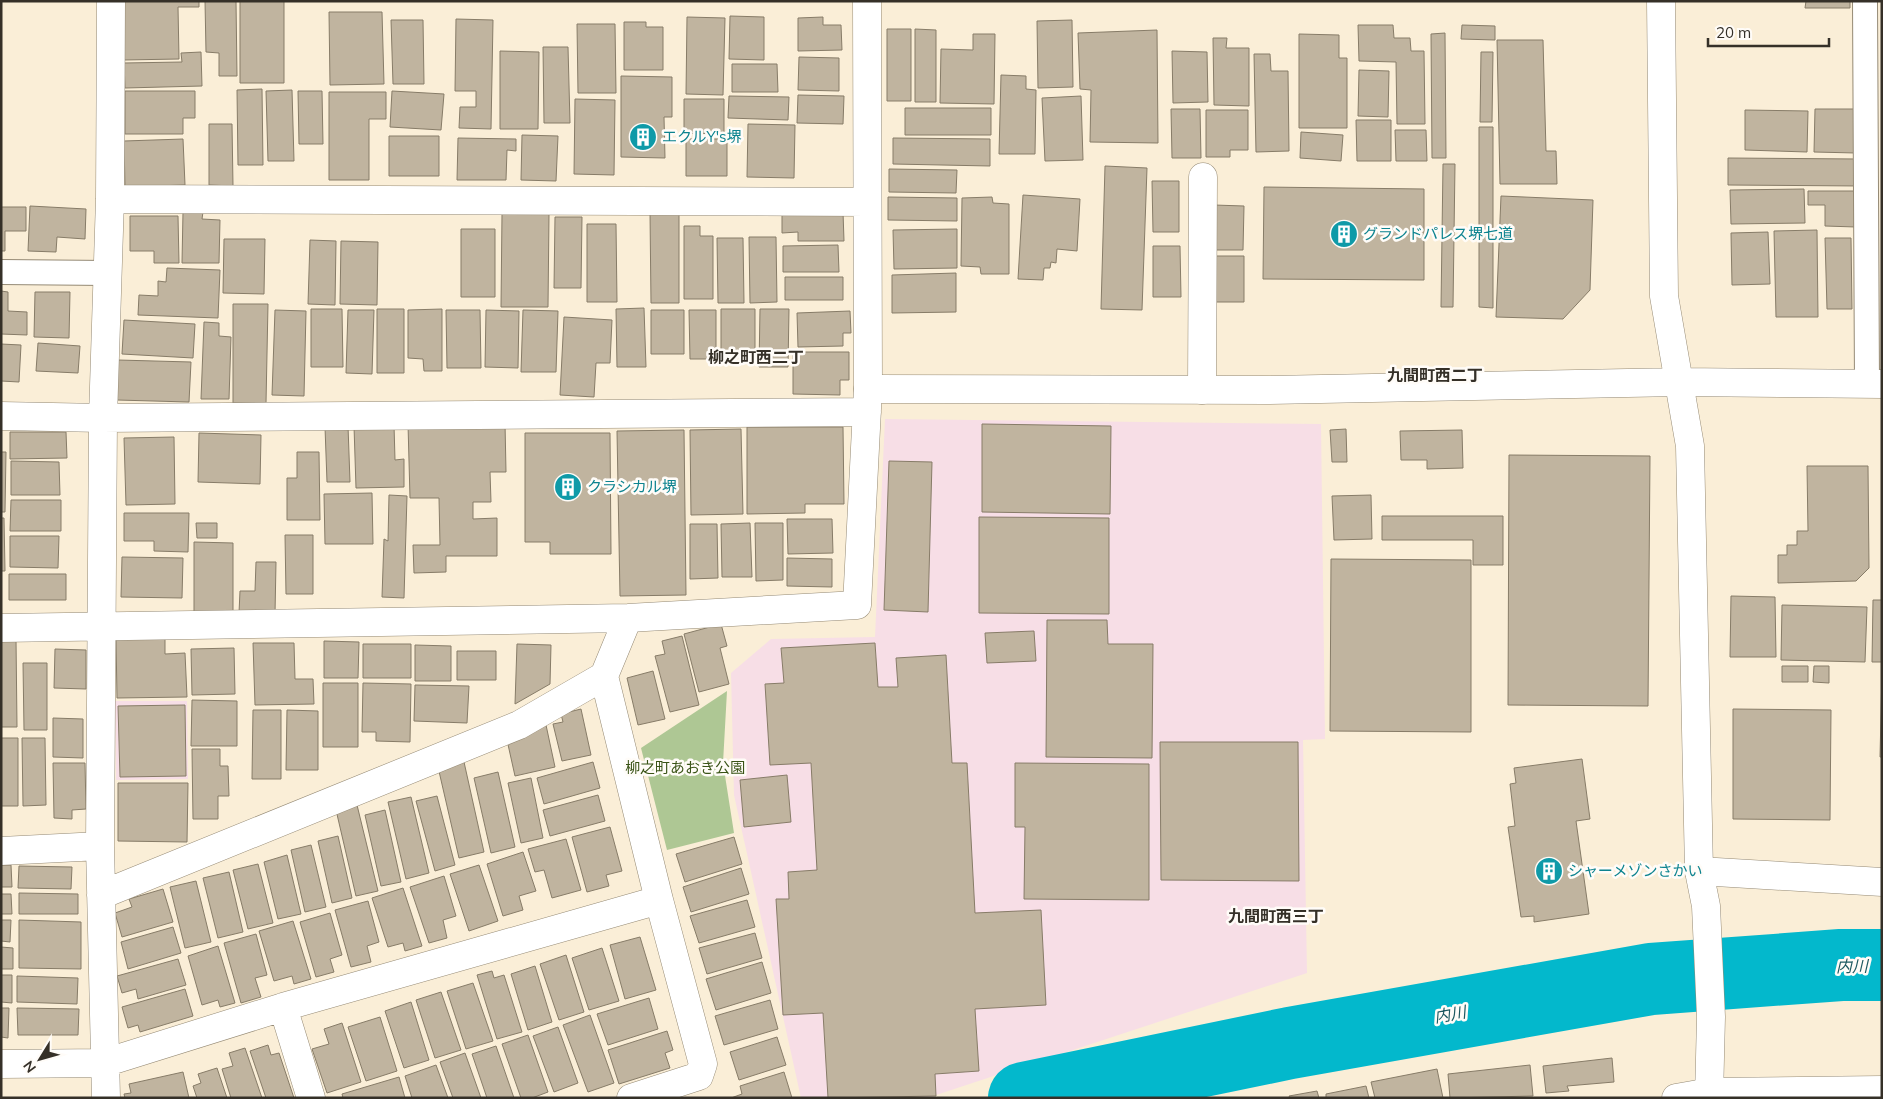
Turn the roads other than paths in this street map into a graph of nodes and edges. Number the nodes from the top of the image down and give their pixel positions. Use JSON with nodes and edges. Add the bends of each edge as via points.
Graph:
{"nodes":[{"id":1,"x":112,"y":1,"type":"edge"},
{"id":2,"x":867,"y":1,"type":"edge"},
{"id":3,"x":1661,"y":1,"type":"edge"},
{"id":4,"x":1866,"y":1,"type":"edge"},
{"id":5,"x":1203,"y":177,"type":"dead end"},
{"id":6,"x":110,"y":199,"type":"junction"},
{"id":7,"x":867,"y":202,"type":"junction"},
{"id":8,"x":1,"y":272,"type":"edge"},
{"id":9,"x":108,"y":274,"type":"junction"},
{"id":10,"x":1679,"y":382,"type":"junction"},
{"id":11,"x":1875,"y":384,"type":"edge"},
{"id":12,"x":1202,"y":390,"type":"junction"},
{"id":13,"x":867,"y":400,"type":"junction"},
{"id":14,"x":1,"y":416,"type":"edge"},
{"id":15,"x":103,"y":418,"type":"junction"},
{"id":16,"x":628,"y":618,"type":"junction"},
{"id":17,"x":102,"y":627,"type":"junction"},
{"id":18,"x":1,"y":628,"type":"edge"},
{"id":19,"x":604,"y":676,"type":"junction"},
{"id":20,"x":100,"y":846,"type":"junction"},
{"id":21,"x":1,"y":851,"type":"edge"},
{"id":22,"x":1699,"y":871,"type":"junction"},
{"id":23,"x":1882,"y":882,"type":"edge"},
{"id":24,"x":101,"y":895,"type":"junction"},
{"id":25,"x":659,"y":900,"type":"junction"},
{"id":26,"x":283,"y":1007,"type":"junction"},
{"id":27,"x":104,"y":1063,"type":"junction"},
{"id":28,"x":1,"y":1064,"type":"edge"},
{"id":29,"x":1882,"y":1090,"type":"edge"},
{"id":30,"x":1709,"y":1095,"type":"edge"},
{"id":31,"x":106,"y":1098,"type":"edge"},
{"id":32,"x":310,"y":1098,"type":"edge"},
{"id":33,"x":631,"y":1098,"type":"edge"},
{"id":34,"x":1676,"y":1098,"type":"edge"}],
"edges":[{"from":1,"to":6,"type":"street"},
{"from":2,"to":7,"type":"street"},
{"from":3,"to":10,"type":"street","via":[[1664,296]]},
{"from":4,"to":11,"type":"lane"},
{"from":5,"to":12,"type":"street"},
{"from":6,"to":7,"type":"street"},
{"from":6,"to":9,"type":"street"},
{"from":7,"to":13,"type":"street"},
{"from":8,"to":9,"type":"lane"},
{"from":9,"to":15,"type":"street"},
{"from":10,"to":11,"type":"street"},
{"from":10,"to":12,"type":"street"},
{"from":10,"to":22,"type":"street","via":[[1690,446]]},
{"from":12,"to":13,"type":"street"},
{"from":13,"to":15,"type":"street"},
{"from":13,"to":16,"type":"street","via":[[857,605]]},
{"from":14,"to":15,"type":"street"},
{"from":15,"to":17,"type":"street"},
{"from":16,"to":17,"type":"street"},
{"from":16,"to":19,"type":"street"},
{"from":17,"to":18,"type":"street"},
{"from":17,"to":20,"type":"street"},
{"from":19,"to":24,"type":"street","via":[[519,725]]},
{"from":19,"to":25,"type":"street"},
{"from":20,"to":21,"type":"street"},
{"from":20,"to":24,"type":"street"},
{"from":22,"to":23,"type":"street"},
{"from":22,"to":30,"type":"street","via":[[1706,906],[1711,1017]]},
{"from":24,"to":27,"type":"street"},
{"from":25,"to":26,"type":"street"},
{"from":25,"to":33,"type":"street","via":[[703,1064],[699,1076]]},
{"from":26,"to":27,"type":"street"},
{"from":26,"to":32,"type":"street"},
{"from":27,"to":28,"type":"street"},
{"from":27,"to":31,"type":"street"},
{"from":29,"to":30,"type":"street"},
{"from":30,"to":34,"type":"street"}]}
